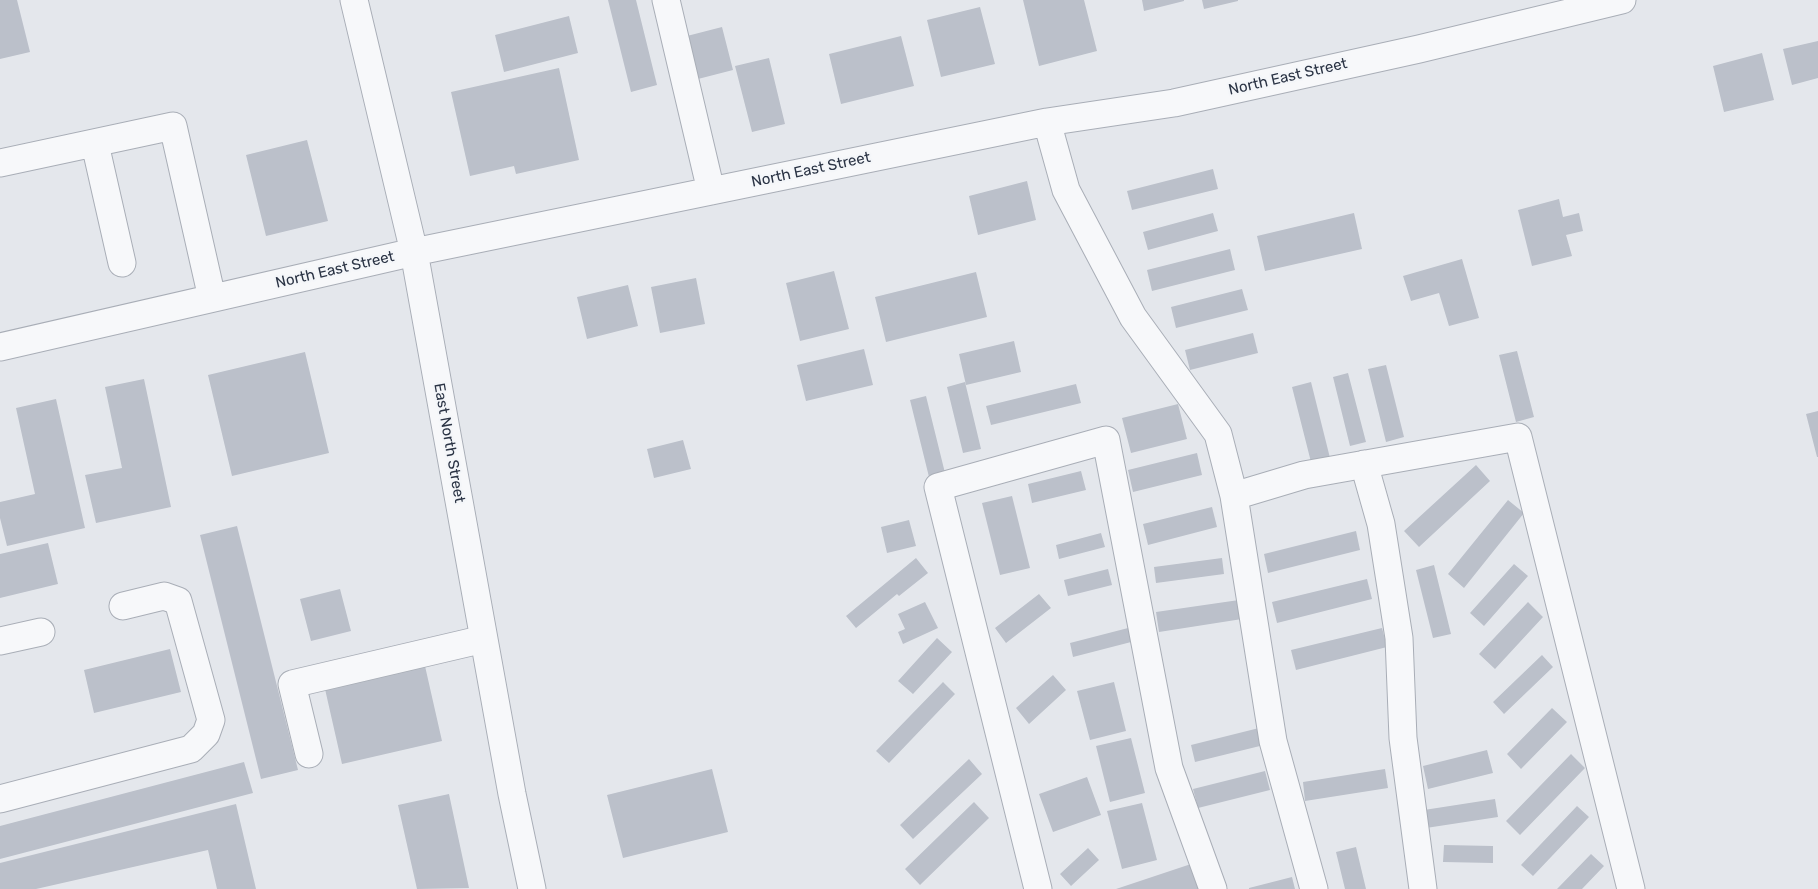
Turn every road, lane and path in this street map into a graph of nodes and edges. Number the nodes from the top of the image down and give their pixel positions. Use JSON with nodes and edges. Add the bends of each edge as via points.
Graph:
{"nodes":[{"id":1,"x":354,"y":0,"type":"edge"},
{"id":2,"x":666,"y":0,"type":"edge"},
{"id":3,"x":1622,"y":0,"type":"edge"},
{"id":4,"x":1593,"y":3,"type":"edge"},
{"id":5,"x":1047,"y":122,"type":"junction"},
{"id":6,"x":96,"y":144,"type":"junction"},
{"id":7,"x":0,"y":164,"type":"edge"},
{"id":8,"x":711,"y":191,"type":"junction"},
{"id":9,"x":414,"y":252,"type":"junction"},
{"id":10,"x":122,"y":263,"type":"dead end"},
{"id":11,"x":212,"y":298,"type":"junction"},
{"id":12,"x":0,"y":347,"type":"edge"},
{"id":13,"x":1364,"y":464,"type":"junction"},
{"id":14,"x":1234,"y":496,"type":"junction"},
{"id":15,"x":123,"y":606,"type":"dead end"},
{"id":16,"x":41,"y":632,"type":"dead end"},
{"id":17,"x":484,"y":639,"type":"junction"},
{"id":18,"x":0,"y":641,"type":"edge"},
{"id":19,"x":309,"y":754,"type":"dead end"},
{"id":20,"x":0,"y":799,"type":"edge"},
{"id":21,"x":532,"y":889,"type":"edge"},
{"id":22,"x":1038,"y":889,"type":"edge"},
{"id":23,"x":1213,"y":889,"type":"edge"},
{"id":24,"x":1314,"y":889,"type":"edge"},
{"id":25,"x":1423,"y":889,"type":"edge"},
{"id":26,"x":1631,"y":889,"type":"edge"}],
"edges":[{"from":1,"to":9,"type":"street","name":"East North Street"},
{"from":2,"to":8,"type":"street"},
{"from":3,"to":4,"type":"street","name":"North East Street"},
{"from":4,"to":5,"type":"street","name":"North East Street","via":[[1419,49],[1174,103]]},
{"from":5,"to":8,"type":"street","name":"North East Street"},
{"from":5,"to":14,"type":"street","via":[[1066,190],[1133,317],[1218,434]]},
{"from":6,"to":7,"type":"street"},
{"from":6,"to":10,"type":"street"},
{"from":6,"to":11,"type":"street","via":[[173,126]]},
{"from":8,"to":9,"type":"street","name":"North East Street"},
{"from":9,"to":11,"type":"street","name":"North East Street"},
{"from":9,"to":17,"type":"street","name":"East North Street"},
{"from":11,"to":12,"type":"street","name":"North East Street"},
{"from":13,"to":14,"type":"street","via":[[1304,475]]},
{"from":13,"to":25,"type":"street","via":[[1381,524],[1399,638],[1403,738]]},
{"from":13,"to":26,"type":"street","via":[[1518,436]]},
{"from":14,"to":24,"type":"street","via":[[1273,741]]},
{"from":15,"to":20,"type":"street","via":[[164,596],[178,601],[211,720],[206,734],[191,749]]},
{"from":16,"to":18,"type":"street"},
{"from":17,"to":19,"type":"street","via":[[292,684]]},
{"from":17,"to":21,"type":"street","name":"East North Street"},
{"from":22,"to":23,"type":"street","via":[[938,487],[1106,440],[1169,768]]}]}
